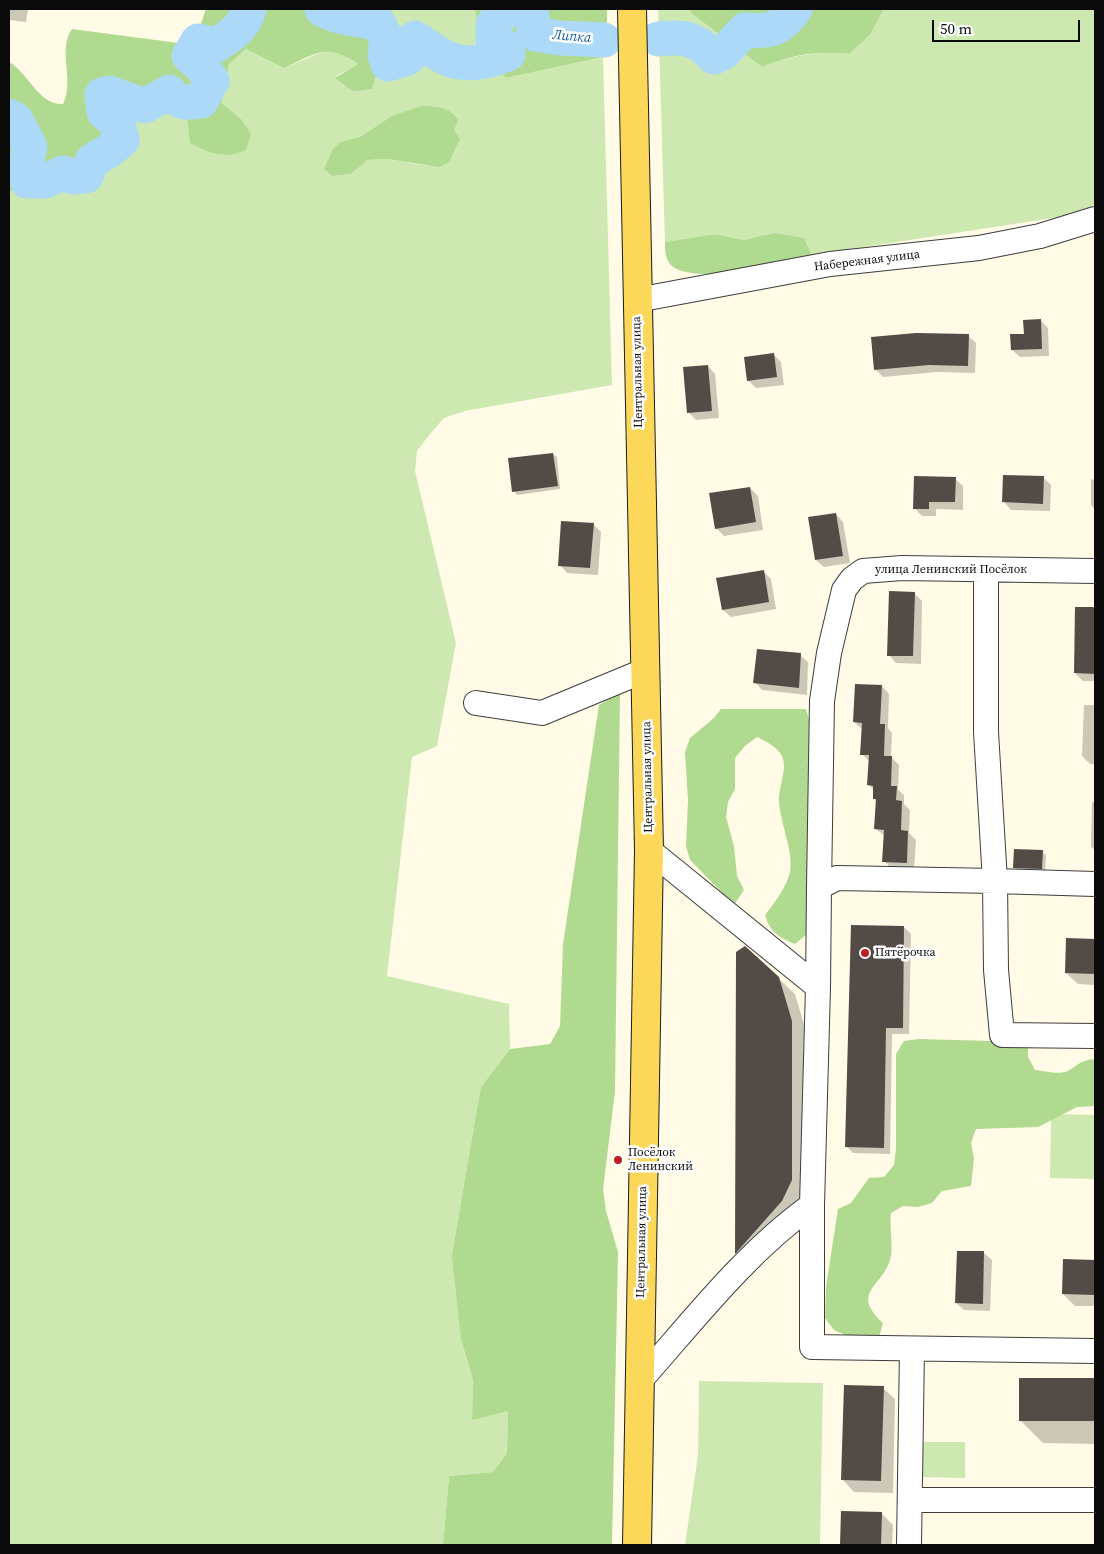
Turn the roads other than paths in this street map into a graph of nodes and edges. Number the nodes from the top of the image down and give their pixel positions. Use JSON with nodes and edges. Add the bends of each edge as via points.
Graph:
{"nodes":[{"id":1,"x":632,"y":9,"type":"edge"},
{"id":2,"x":1095,"y":218,"type":"edge"},
{"id":3,"x":637,"y":300,"type":"junction"},
{"id":4,"x":986,"y":570,"type":"junction"},
{"id":5,"x":1095,"y":571,"type":"edge"},
{"id":6,"x":646,"y":670,"type":"junction"},
{"id":7,"x":476,"y":703,"type":"dead end"},
{"id":8,"x":649,"y":850,"type":"junction"},
{"id":9,"x":995,"y":881,"type":"junction"},
{"id":10,"x":1095,"y":884,"type":"edge"},
{"id":11,"x":819,"y":887,"type":"junction"},
{"id":12,"x":818,"y":987,"type":"junction"},
{"id":13,"x":1095,"y":1036,"type":"edge"},
{"id":14,"x":812,"y":1205,"type":"junction"},
{"id":15,"x":912,"y":1349,"type":"junction"},
{"id":16,"x":1095,"y":1351,"type":"edge"},
{"id":17,"x":638,"y":1383,"type":"junction"},
{"id":18,"x":910,"y":1500,"type":"junction"},
{"id":19,"x":1095,"y":1500,"type":"edge"},
{"id":20,"x":637,"y":1545,"type":"edge"},
{"id":21,"x":909,"y":1545,"type":"edge"}],
"edges":[{"from":1,"to":3,"type":"main road","name":"Центральная улица"},
{"from":2,"to":3,"type":"street","name":"Набережная улица","via":[[1040,236],[979,248],[830,264]]},
{"from":3,"to":6,"type":"main road","name":"Центральная улица"},
{"from":4,"to":5,"type":"street","name":"улица Ленинский Посёлок"},
{"from":4,"to":9,"type":"street","via":[[986,732]]},
{"from":4,"to":11,"type":"street","name":"улица Ленинский Посёлок","via":[[902,568],[863,571],[844,590],[822,701]]},
{"from":6,"to":7,"type":"street","via":[[542,713]]},
{"from":6,"to":8,"type":"main road","name":"Центральная улица"},
{"from":8,"to":12,"type":"street"},
{"from":8,"to":17,"type":"main road","name":"Центральная улица"},
{"from":9,"to":10,"type":"street"},
{"from":9,"to":11,"type":"street","via":[[837,878]]},
{"from":9,"to":13,"type":"street","via":[[996,970],[1002,1035]]},
{"from":11,"to":12,"type":"street","name":"улица Ленинский Посёлок"},
{"from":12,"to":14,"type":"street","name":"улица Ленинский Посёлок"},
{"from":14,"to":15,"type":"street","name":"улица Ленинский Посёлок","via":[[812,1347]]},
{"from":14,"to":17,"type":"street","via":[[785,1224],[725,1284]]},
{"from":15,"to":16,"type":"street"},
{"from":15,"to":18,"type":"street"},
{"from":17,"to":20,"type":"main road","name":"Центральная улица"},
{"from":18,"to":19,"type":"street"},
{"from":18,"to":21,"type":"street"}]}
